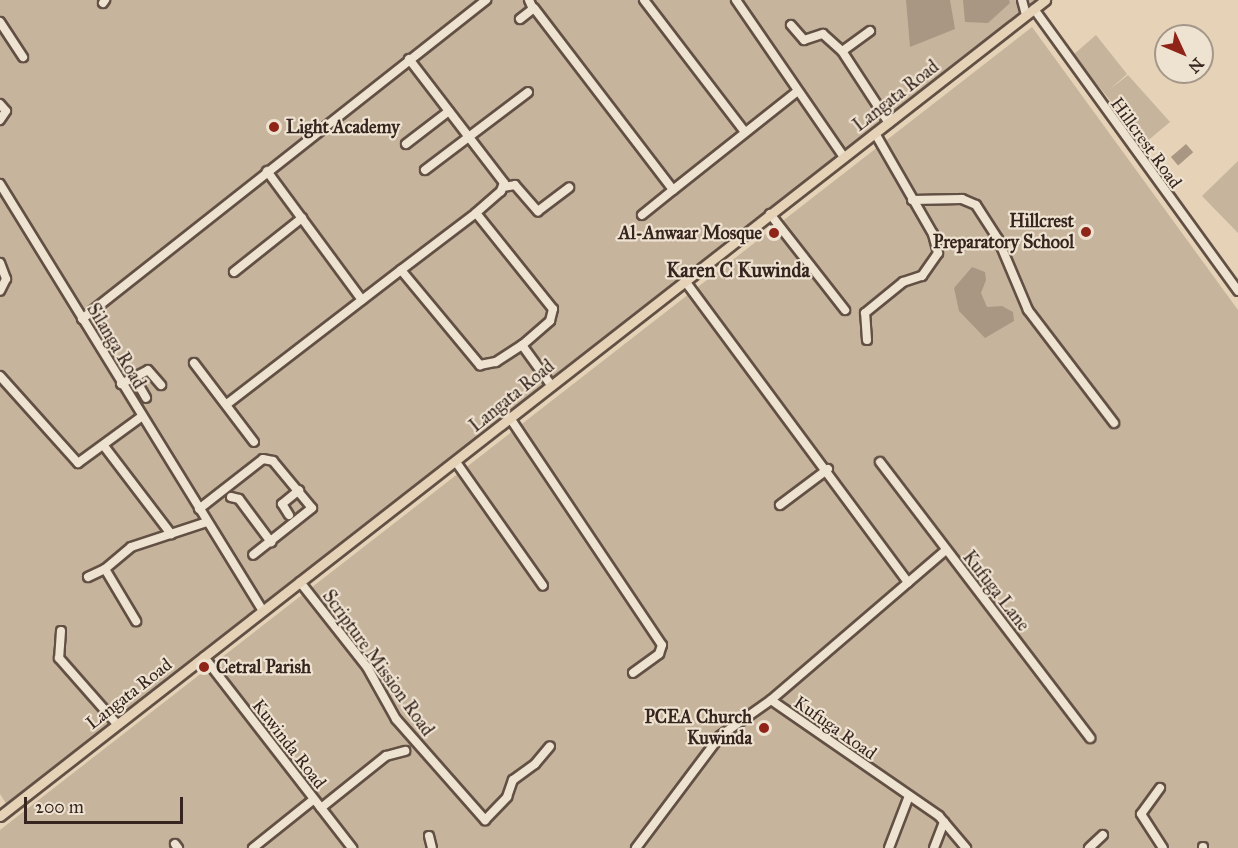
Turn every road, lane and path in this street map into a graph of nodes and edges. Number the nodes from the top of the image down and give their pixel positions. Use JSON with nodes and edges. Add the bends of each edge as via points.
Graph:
{"nodes":[{"id":1,"x":486,"y":0,"type":"edge"},
{"id":2,"x":529,"y":0,"type":"edge"},
{"id":3,"x":644,"y":0,"type":"edge"},
{"id":4,"x":736,"y":0,"type":"edge"},
{"id":5,"x":1022,"y":0,"type":"edge"},
{"id":6,"x":1045,"y":0,"type":"edge"},
{"id":7,"x":534,"y":8,"type":"junction"},
{"id":8,"x":1030,"y":12,"type":"junction"},
{"id":9,"x":520,"y":20,"type":"dead end"},
{"id":10,"x":0,"y":22,"type":"edge"},
{"id":11,"x":791,"y":25,"type":"dead end"},
{"id":12,"x":870,"y":31,"type":"dead end"},
{"id":13,"x":842,"y":51,"type":"junction"},
{"id":14,"x":23,"y":57,"type":"dead end"},
{"id":15,"x":409,"y":58,"type":"junction"},
{"id":16,"x":798,"y":91,"type":"junction"},
{"id":17,"x":528,"y":92,"type":"dead end"},
{"id":18,"x":0,"y":104,"type":"edge"},
{"id":19,"x":449,"y":111,"type":"junction"},
{"id":20,"x":0,"y":120,"type":"edge"},
{"id":21,"x":889,"y":123,"type":"junction"},
{"id":22,"x":745,"y":132,"type":"junction"},
{"id":23,"x":875,"y":133,"type":"junction"},
{"id":24,"x":470,"y":137,"type":"junction"},
{"id":25,"x":406,"y":144,"type":"dead end"},
{"id":26,"x":844,"y":157,"type":"junction"},
{"id":27,"x":425,"y":170,"type":"dead end"},
{"id":28,"x":267,"y":171,"type":"junction"},
{"id":29,"x":0,"y":184,"type":"edge"},
{"id":30,"x":503,"y":187,"type":"junction"},
{"id":31,"x":569,"y":188,"type":"dead end"},
{"id":32,"x":673,"y":190,"type":"junction"},
{"id":33,"x":912,"y":200,"type":"junction"},
{"id":34,"x":476,"y":213,"type":"junction"},
{"id":35,"x":770,"y":214,"type":"junction"},
{"id":36,"x":642,"y":215,"type":"dead end"},
{"id":37,"x":302,"y":218,"type":"junction"},
{"id":38,"x":0,"y":263,"type":"edge"},
{"id":39,"x":401,"y":270,"type":"junction"},
{"id":40,"x":234,"y":272,"type":"dead end"},
{"id":41,"x":685,"y":281,"type":"junction"},
{"id":42,"x":0,"y":291,"type":"edge"},
{"id":43,"x":1238,"y":291,"type":"edge"},
{"id":44,"x":362,"y":300,"type":"junction"},
{"id":45,"x":845,"y":310,"type":"dead end"},
{"id":46,"x":82,"y":319,"type":"junction"},
{"id":47,"x":867,"y":340,"type":"dead end"},
{"id":48,"x":522,"y":345,"type":"junction"},
{"id":49,"x":194,"y":363,"type":"dead end"},
{"id":50,"x":0,"y":376,"type":"edge"},
{"id":51,"x":134,"y":377,"type":"junction"},
{"id":52,"x":121,"y":384,"type":"junction"},
{"id":53,"x":161,"y":385,"type":"dead end"},
{"id":54,"x":551,"y":385,"type":"junction"},
{"id":55,"x":146,"y":398,"type":"dead end"},
{"id":56,"x":227,"y":404,"type":"junction"},
{"id":57,"x":141,"y":417,"type":"junction"},
{"id":58,"x":510,"y":418,"type":"junction"},
{"id":59,"x":1114,"y":423,"type":"dead end"},
{"id":60,"x":254,"y":442,"type":"dead end"},
{"id":61,"x":104,"y":446,"type":"junction"},
{"id":62,"x":456,"y":462,"type":"junction"},
{"id":63,"x":880,"y":462,"type":"dead end"},
{"id":64,"x":828,"y":469,"type":"junction"},
{"id":65,"x":299,"y":490,"type":"junction"},
{"id":66,"x":231,"y":497,"type":"dead end"},
{"id":67,"x":780,"y":505,"type":"dead end"},
{"id":68,"x":199,"y":509,"type":"junction"},
{"id":69,"x":289,"y":515,"type":"dead end"},
{"id":70,"x":207,"y":522,"type":"junction"},
{"id":71,"x":171,"y":534,"type":"junction"},
{"id":72,"x":271,"y":542,"type":"junction"},
{"id":73,"x":946,"y":550,"type":"junction"},
{"id":74,"x":253,"y":555,"type":"dead end"},
{"id":75,"x":105,"y":569,"type":"junction"},
{"id":76,"x":88,"y":577,"type":"dead end"},
{"id":77,"x":300,"y":582,"type":"junction"},
{"id":78,"x":908,"y":582,"type":"junction"},
{"id":79,"x":543,"y":586,"type":"dead end"},
{"id":80,"x":262,"y":611,"type":"junction"},
{"id":81,"x":136,"y":621,"type":"dead end"},
{"id":82,"x":61,"y":631,"type":"dead end"},
{"id":83,"x":204,"y":657,"type":"junction"},
{"id":84,"x":633,"y":673,"type":"dead end"},
{"id":85,"x":771,"y":700,"type":"junction"},
{"id":86,"x":117,"y":724,"type":"junction"},
{"id":87,"x":1090,"y":738,"type":"dead end"},
{"id":88,"x":550,"y":746,"type":"dead end"},
{"id":89,"x":405,"y":751,"type":"dead end"},
{"id":90,"x":1160,"y":788,"type":"dead end"},
{"id":91,"x":909,"y":796,"type":"junction"},
{"id":92,"x":314,"y":800,"type":"junction"},
{"id":93,"x":321,"y":808,"type":"junction"},
{"id":94,"x":0,"y":816,"type":"edge"},
{"id":95,"x":944,"y":822,"type":"junction"},
{"id":96,"x":429,"y":836,"type":"dead end"},
{"id":97,"x":1103,"y":836,"type":"dead end"},
{"id":98,"x":253,"y":848,"type":"edge"},
{"id":99,"x":352,"y":848,"type":"edge"},
{"id":100,"x":432,"y":848,"type":"edge"},
{"id":101,"x":636,"y":848,"type":"edge"},
{"id":102,"x":889,"y":848,"type":"edge"},
{"id":103,"x":934,"y":848,"type":"edge"},
{"id":104,"x":966,"y":848,"type":"edge"},
{"id":105,"x":1089,"y":848,"type":"edge"},
{"id":106,"x":1163,"y":848,"type":"edge"}],
"edges":[{"from":1,"to":15,"type":"street"},
{"from":2,"to":7,"type":"street"},
{"from":3,"to":22,"type":"street"},
{"from":4,"to":16,"type":"street"},
{"from":5,"to":8,"type":"street"},
{"from":6,"to":8,"type":"main road","name":"Langata Road"},
{"from":7,"to":9,"type":"street"},
{"from":7,"to":32,"type":"street"},
{"from":8,"to":21,"type":"main road","name":"Langata Road"},
{"from":8,"to":43,"type":"street","name":"Hillcrest Road"},
{"from":10,"to":14,"type":"street"},
{"from":11,"to":13,"type":"street","via":[[804,40],[823,34]]},
{"from":12,"to":13,"type":"street"},
{"from":13,"to":21,"type":"street"},
{"from":15,"to":19,"type":"street"},
{"from":15,"to":28,"type":"street"},
{"from":16,"to":22,"type":"street"},
{"from":16,"to":26,"type":"street"},
{"from":17,"to":24,"type":"street"},
{"from":18,"to":20,"type":"street","via":[[6,111]]},
{"from":19,"to":24,"type":"street"},
{"from":19,"to":25,"type":"street"},
{"from":21,"to":23,"type":"main road","name":"Langata Road"},
{"from":22,"to":32,"type":"street"},
{"from":23,"to":26,"type":"main road","name":"Langata Road"},
{"from":23,"to":33,"type":"street"},
{"from":24,"to":27,"type":"street"},
{"from":24,"to":30,"type":"street","via":[[502,180]]},
{"from":26,"to":35,"type":"main road","name":"Langata Road"},
{"from":28,"to":37,"type":"street"},
{"from":28,"to":46,"type":"street"},
{"from":29,"to":46,"type":"street","name":"Silanga Road"},
{"from":30,"to":31,"type":"street","via":[[515,185],[537,211]]},
{"from":30,"to":34,"type":"street"},
{"from":32,"to":36,"type":"street"},
{"from":33,"to":47,"type":"street","via":[[933,234],[938,253],[922,276],[903,282],[865,313]]},
{"from":33,"to":59,"type":"street","via":[[962,199],[976,205],[998,239],[1028,309]]},
{"from":34,"to":39,"type":"street"},
{"from":34,"to":48,"type":"street","via":[[553,309],[550,321]]},
{"from":35,"to":41,"type":"main road","name":"Langata Road"},
{"from":35,"to":45,"type":"street"},
{"from":37,"to":40,"type":"street"},
{"from":37,"to":44,"type":"street"},
{"from":38,"to":42,"type":"street","via":[[6,279]]},
{"from":39,"to":44,"type":"street"},
{"from":39,"to":48,"type":"street","via":[[480,365],[496,362]]},
{"from":41,"to":54,"type":"main road","name":"Langata Road"},
{"from":41,"to":64,"type":"street"},
{"from":44,"to":56,"type":"street"},
{"from":46,"to":52,"type":"street","name":"Silanga Road"},
{"from":48,"to":54,"type":"street"},
{"from":49,"to":56,"type":"street"},
{"from":50,"to":61,"type":"street","via":[[75,462],[81,463]]},
{"from":51,"to":52,"type":"street"},
{"from":51,"to":53,"type":"street","via":[[149,370]]},
{"from":51,"to":55,"type":"street"},
{"from":52,"to":57,"type":"street","name":"Silanga Road"},
{"from":54,"to":58,"type":"main road","name":"Langata Road"},
{"from":56,"to":60,"type":"street"},
{"from":57,"to":61,"type":"street"},
{"from":57,"to":68,"type":"street","name":"Silanga Road"},
{"from":58,"to":62,"type":"main road","name":"Langata Road"},
{"from":58,"to":84,"type":"street","via":[[662,645],[658,654]]},
{"from":61,"to":71,"type":"street"},
{"from":62,"to":77,"type":"main road","name":"Langata Road"},
{"from":62,"to":79,"type":"street"},
{"from":63,"to":73,"type":"street","name":"Kufuga Lane"},
{"from":64,"to":67,"type":"street"},
{"from":64,"to":78,"type":"street"},
{"from":65,"to":68,"type":"street","via":[[266,458]]},
{"from":65,"to":69,"type":"street","via":[[282,504]]},
{"from":65,"to":72,"type":"street","via":[[311,504],[310,512]]},
{"from":66,"to":72,"type":"street","via":[[238,499]]},
{"from":68,"to":70,"type":"street","name":"Silanga Road"},
{"from":70,"to":71,"type":"street"},
{"from":70,"to":80,"type":"street","name":"Silanga Road"},
{"from":71,"to":75,"type":"street","via":[[131,547]]},
{"from":72,"to":74,"type":"street"},
{"from":73,"to":78,"type":"street","name":"Kufuga Road"},
{"from":73,"to":87,"type":"street","name":"Kufuga Lane"},
{"from":75,"to":76,"type":"street"},
{"from":75,"to":81,"type":"street"},
{"from":77,"to":80,"type":"main road","name":"Langata Road"},
{"from":77,"to":88,"type":"street","name":"Scripture Mission Road","via":[[367,667],[396,719],[485,820],[507,797],[513,780],[535,764]]},
{"from":78,"to":85,"type":"street","name":"Kufuga Road"},
{"from":80,"to":83,"type":"main road","name":"Langata Road"},
{"from":82,"to":86,"type":"street","via":[[59,658]]},
{"from":83,"to":86,"type":"main road","name":"Langata Road"},
{"from":83,"to":92,"type":"street","name":"Kuwinda Road"},
{"from":85,"to":91,"type":"street","name":"Kufuga Road"},
{"from":85,"to":101,"type":"street","via":[[720,736]]},
{"from":86,"to":94,"type":"main road","name":"Langata Road"},
{"from":89,"to":93,"type":"street","via":[[386,756]]},
{"from":90,"to":106,"type":"street","via":[[1141,814]]},
{"from":91,"to":95,"type":"street","name":"Kufuga Road"},
{"from":91,"to":102,"type":"street"},
{"from":92,"to":93,"type":"street","name":"Kuwinda Road"},
{"from":92,"to":98,"type":"street"},
{"from":93,"to":99,"type":"street","name":"Kuwinda Road"},
{"from":95,"to":103,"type":"street"},
{"from":95,"to":104,"type":"street","name":"Kufuga Road"},
{"from":96,"to":100,"type":"street"},
{"from":97,"to":105,"type":"street"}]}
